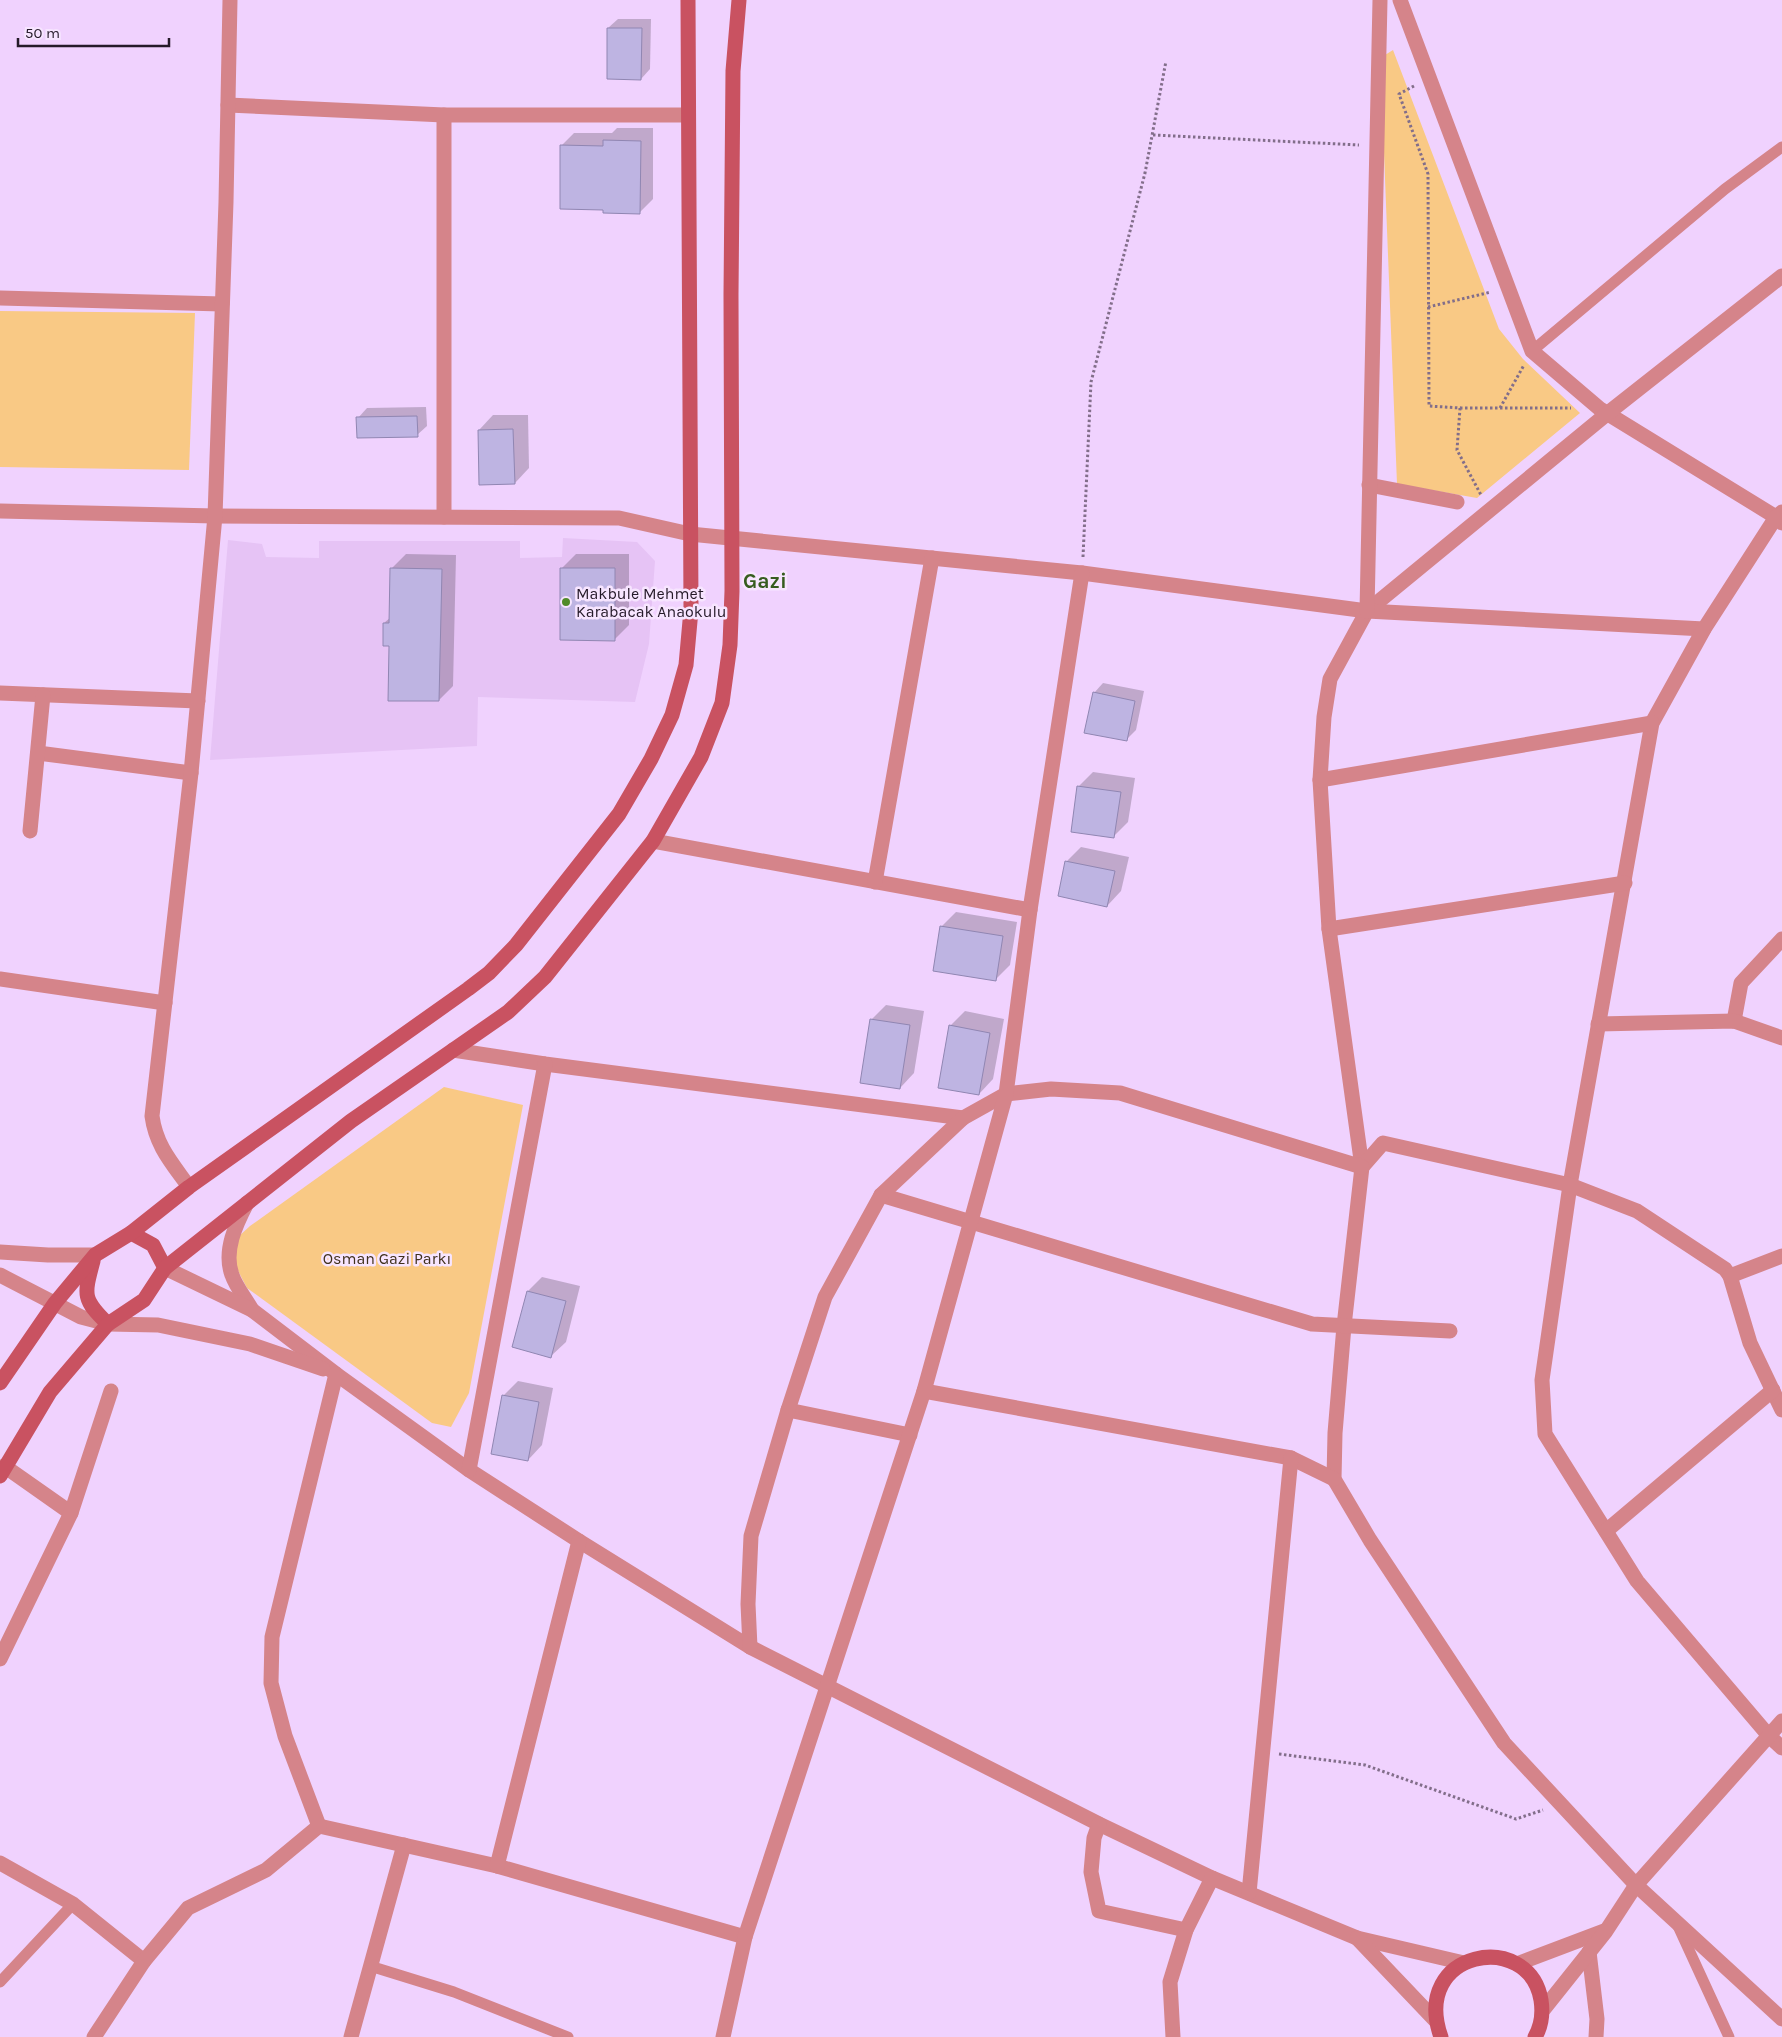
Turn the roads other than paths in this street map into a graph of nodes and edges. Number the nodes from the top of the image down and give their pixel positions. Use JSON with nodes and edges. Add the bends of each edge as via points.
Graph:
{"nodes":[{"id":1,"x":230,"y":0,"type":"edge"},
{"id":2,"x":688,"y":0,"type":"edge"},
{"id":3,"x":739,"y":0,"type":"edge"},
{"id":4,"x":1380,"y":0,"type":"edge"},
{"id":5,"x":1400,"y":0,"type":"edge"},
{"id":6,"x":228,"y":105,"type":"junction"},
{"id":7,"x":444,"y":115,"type":"junction"},
{"id":8,"x":688,"y":115,"type":"junction"},
{"id":9,"x":1782,"y":147,"type":"edge"},
{"id":10,"x":1782,"y":276,"type":"edge"},
{"id":11,"x":0,"y":298,"type":"edge"},
{"id":12,"x":222,"y":304,"type":"junction"},
{"id":13,"x":1532,"y":351,"type":"junction"},
{"id":14,"x":1604,"y":411,"type":"junction"},
{"id":15,"x":1369,"y":485,"type":"junction"},
{"id":16,"x":1457,"y":502,"type":"dead end"},
{"id":17,"x":0,"y":511,"type":"edge"},
{"id":18,"x":215,"y":516,"type":"junction"},
{"id":19,"x":444,"y":517,"type":"junction"},
{"id":20,"x":1780,"y":517,"type":"edge"},
{"id":21,"x":690,"y":534,"type":"junction"},
{"id":22,"x":732,"y":538,"type":"junction"},
{"id":23,"x":932,"y":558,"type":"junction"},
{"id":24,"x":1082,"y":573,"type":"junction"},
{"id":25,"x":1367,"y":612,"type":"junction"},
{"id":26,"x":1704,"y":629,"type":"junction"},
{"id":27,"x":0,"y":693,"type":"edge"},
{"id":28,"x":43,"y":696,"type":"junction"},
{"id":29,"x":198,"y":701,"type":"junction"},
{"id":30,"x":1652,"y":723,"type":"junction"},
{"id":31,"x":38,"y":752,"type":"junction"},
{"id":32,"x":191,"y":773,"type":"junction"},
{"id":33,"x":1320,"y":780,"type":"junction"},
{"id":34,"x":30,"y":831,"type":"dead end"},
{"id":35,"x":653,"y":841,"type":"junction"},
{"id":36,"x":876,"y":882,"type":"junction"},
{"id":37,"x":1624,"y":883,"type":"junction"},
{"id":38,"x":1030,"y":910,"type":"junction"},
{"id":39,"x":1329,"y":929,"type":"junction"},
{"id":40,"x":1782,"y":940,"type":"edge"},
{"id":41,"x":0,"y":979,"type":"edge"},
{"id":42,"x":165,"y":1003,"type":"junction"},
{"id":43,"x":1734,"y":1021,"type":"junction"},
{"id":44,"x":1598,"y":1024,"type":"junction"},
{"id":45,"x":1782,"y":1038,"type":"edge"},
{"id":46,"x":453,"y":1050,"type":"junction"},
{"id":47,"x":545,"y":1064,"type":"junction"},
{"id":48,"x":1006,"y":1094,"type":"junction"},
{"id":49,"x":963,"y":1118,"type":"junction"},
{"id":50,"x":1362,"y":1167,"type":"junction"},
{"id":51,"x":1570,"y":1184,"type":"junction"},
{"id":52,"x":189,"y":1186,"type":"junction"},
{"id":53,"x":881,"y":1195,"type":"junction"},
{"id":54,"x":248,"y":1200,"type":"junction"},
{"id":55,"x":972,"y":1222,"type":"junction"},
{"id":56,"x":131,"y":1233,"type":"junction"},
{"id":57,"x":0,"y":1252,"type":"edge"},
{"id":58,"x":95,"y":1255,"type":"junction"},
{"id":59,"x":1782,"y":1256,"type":"edge"},
{"id":60,"x":165,"y":1268,"type":"junction"},
{"id":61,"x":0,"y":1275,"type":"edge"},
{"id":62,"x":1730,"y":1276,"type":"junction"},
{"id":63,"x":55,"y":1303,"type":"junction"},
{"id":64,"x":252,"y":1310,"type":"junction"},
{"id":65,"x":108,"y":1324,"type":"junction"},
{"id":66,"x":1344,"y":1326,"type":"junction"},
{"id":67,"x":1450,"y":1331,"type":"dead end"},
{"id":68,"x":336,"y":1374,"type":"junction"},
{"id":69,"x":0,"y":1383,"type":"edge"},
{"id":70,"x":1773,"y":1390,"type":"junction"},
{"id":71,"x":111,"y":1391,"type":"dead end"},
{"id":72,"x":924,"y":1391,"type":"junction"},
{"id":73,"x":788,"y":1410,"type":"junction"},
{"id":74,"x":1782,"y":1410,"type":"edge"},
{"id":75,"x":910,"y":1435,"type":"junction"},
{"id":76,"x":1291,"y":1458,"type":"junction"},
{"id":77,"x":469,"y":1470,"type":"junction"},
{"id":78,"x":2,"y":1471,"type":"edge"},
{"id":79,"x":1334,"y":1479,"type":"junction"},
{"id":80,"x":71,"y":1513,"type":"junction"},
{"id":81,"x":1606,"y":1530,"type":"junction"},
{"id":82,"x":579,"y":1541,"type":"junction"},
{"id":83,"x":750,"y":1647,"type":"junction"},
{"id":84,"x":0,"y":1659,"type":"edge"},
{"id":85,"x":828,"y":1688,"type":"junction"},
{"id":86,"x":1782,"y":1721,"type":"edge"},
{"id":87,"x":1769,"y":1736,"type":"junction"},
{"id":88,"x":1782,"y":1748,"type":"edge"},
{"id":89,"x":1099,"y":1824,"type":"junction"},
{"id":90,"x":319,"y":1826,"type":"junction"},
{"id":91,"x":404,"y":1845,"type":"junction"},
{"id":92,"x":0,"y":1863,"type":"edge"},
{"id":93,"x":496,"y":1866,"type":"junction"},
{"id":94,"x":1212,"y":1878,"type":"junction"},
{"id":95,"x":1636,"y":1885,"type":"junction"},
{"id":96,"x":1249,"y":1893,"type":"junction"},
{"id":97,"x":73,"y":1904,"type":"junction"},
{"id":98,"x":1678,"y":1924,"type":"junction"},
{"id":99,"x":1186,"y":1930,"type":"junction"},
{"id":100,"x":1606,"y":1931,"type":"junction"},
{"id":101,"x":746,"y":1937,"type":"junction"},
{"id":102,"x":1357,"y":1938,"type":"junction"},
{"id":103,"x":1589,"y":1952,"type":"junction"},
{"id":104,"x":144,"y":1961,"type":"junction"},
{"id":105,"x":1464,"y":1963,"type":"junction"},
{"id":106,"x":1517,"y":1964,"type":"junction"},
{"id":107,"x":370,"y":1966,"type":"junction"},
{"id":108,"x":0,"y":1982,"type":"edge"},
{"id":109,"x":1542,"y":2010,"type":"junction"},
{"id":110,"x":1782,"y":2020,"type":"edge"},
{"id":111,"x":1436,"y":2021,"type":"junction"},
{"id":112,"x":94,"y":2037,"type":"edge"},
{"id":113,"x":351,"y":2037,"type":"edge"},
{"id":114,"x":568,"y":2037,"type":"edge"},
{"id":115,"x":722,"y":2037,"type":"edge"},
{"id":116,"x":1173,"y":2037,"type":"edge"},
{"id":117,"x":1442,"y":2037,"type":"edge"},
{"id":118,"x":1535,"y":2037,"type":"edge"},
{"id":119,"x":1596,"y":2037,"type":"edge"},
{"id":120,"x":1728,"y":2037,"type":"edge"}],
"edges":[{"from":1,"to":6,"type":"street"},
{"from":2,"to":8,"type":"main road"},
{"from":3,"to":22,"type":"main road","via":[[733,71]]},
{"from":4,"to":15,"type":"street"},
{"from":5,"to":13,"type":"street"},
{"from":6,"to":7,"type":"street"},
{"from":6,"to":12,"type":"street"},
{"from":7,"to":8,"type":"street"},
{"from":7,"to":19,"type":"street"},
{"from":8,"to":21,"type":"main road"},
{"from":9,"to":13,"type":"lane","via":[[1725,188]]},
{"from":10,"to":14,"type":"street"},
{"from":11,"to":12,"type":"street"},
{"from":12,"to":18,"type":"street"},
{"from":13,"to":14,"type":"street"},
{"from":14,"to":20,"type":"street"},
{"from":14,"to":25,"type":"street","via":[[1489,512]]},
{"from":15,"to":16,"type":"street"},
{"from":15,"to":25,"type":"street"},
{"from":17,"to":18,"type":"street"},
{"from":18,"to":19,"type":"street"},
{"from":18,"to":29,"type":"street"},
{"from":19,"to":21,"type":"street","via":[[619,518]]},
{"from":20,"to":26,"type":"street"},
{"from":21,"to":22,"type":"street"},
{"from":21,"to":52,"type":"main road","via":[[691,610],[686,666],[672,715],[619,814],[516,946],[489,973]]},
{"from":22,"to":23,"type":"street"},
{"from":22,"to":35,"type":"main road","via":[[730,645],[722,703],[701,757]]},
{"from":23,"to":24,"type":"street"},
{"from":23,"to":36,"type":"street"},
{"from":24,"to":25,"type":"street"},
{"from":24,"to":38,"type":"street"},
{"from":25,"to":26,"type":"street"},
{"from":25,"to":33,"type":"street","via":[[1330,679]]},
{"from":26,"to":30,"type":"street"},
{"from":27,"to":28,"type":"street"},
{"from":28,"to":29,"type":"street"},
{"from":28,"to":31,"type":"street"},
{"from":29,"to":32,"type":"street"},
{"from":30,"to":33,"type":"street"},
{"from":30,"to":37,"type":"street"},
{"from":31,"to":32,"type":"street"},
{"from":31,"to":34,"type":"street"},
{"from":32,"to":42,"type":"street"},
{"from":33,"to":39,"type":"street"},
{"from":35,"to":36,"type":"street"},
{"from":35,"to":46,"type":"main road","via":[[545,977],[508,1012]]},
{"from":36,"to":38,"type":"street"},
{"from":37,"to":39,"type":"street"},
{"from":37,"to":44,"type":"street"},
{"from":38,"to":48,"type":"street"},
{"from":39,"to":50,"type":"street"},
{"from":40,"to":43,"type":"street","via":[[1741,983]]},
{"from":41,"to":42,"type":"street"},
{"from":42,"to":52,"type":"street","via":[[152,1116],[154,1133]]},
{"from":43,"to":44,"type":"street"},
{"from":43,"to":45,"type":"street"},
{"from":44,"to":51,"type":"street"},
{"from":46,"to":47,"type":"street"},
{"from":46,"to":54,"type":"main road","via":[[350,1121]]},
{"from":47,"to":49,"type":"street"},
{"from":47,"to":77,"type":"street"},
{"from":48,"to":49,"type":"street"},
{"from":48,"to":50,"type":"street","via":[[1051,1089],[1120,1093]]},
{"from":48,"to":55,"type":"street"},
{"from":49,"to":53,"type":"street"},
{"from":50,"to":51,"type":"street","via":[[1383,1143]]},
{"from":50,"to":66,"type":"street"},
{"from":51,"to":62,"type":"street","via":[[1637,1211],[1725,1269]]},
{"from":51,"to":81,"type":"street","via":[[1542,1380],[1545,1434]]},
{"from":52,"to":56,"type":"main road"},
{"from":53,"to":55,"type":"street"},
{"from":53,"to":73,"type":"street","via":[[825,1296]]},
{"from":54,"to":60,"type":"main road"},
{"from":54,"to":64,"type":"street","via":[[234,1227],[229,1252],[232,1275]]},
{"from":55,"to":66,"type":"street","via":[[1312,1324]]},
{"from":55,"to":72,"type":"street"},
{"from":56,"to":58,"type":"main road"},
{"from":56,"to":60,"type":"main road","via":[[153,1245]]},
{"from":57,"to":58,"type":"street"},
{"from":58,"to":63,"type":"main road"},
{"from":58,"to":65,"type":"main road","via":[[85,1290],[92,1308]]},
{"from":59,"to":62,"type":"street"},
{"from":60,"to":64,"type":"street"},
{"from":60,"to":65,"type":"main road","via":[[144,1300]]},
{"from":61,"to":63,"type":"street"},
{"from":62,"to":70,"type":"street","via":[[1750,1343]]},
{"from":63,"to":65,"type":"street","via":[[81,1317]]},
{"from":63,"to":69,"type":"main road"},
{"from":64,"to":68,"type":"street"},
{"from":65,"to":68,"type":"street","via":[[158,1325],[250,1344]]},
{"from":65,"to":78,"type":"main road","via":[[50,1392]]},
{"from":66,"to":67,"type":"street"},
{"from":66,"to":79,"type":"street"},
{"from":68,"to":77,"type":"street"},
{"from":68,"to":90,"type":"street","via":[[272,1638],[271,1683],[284,1736]]},
{"from":70,"to":74,"type":"street"},
{"from":70,"to":81,"type":"street"},
{"from":71,"to":80,"type":"street"},
{"from":72,"to":75,"type":"street"},
{"from":72,"to":76,"type":"street"},
{"from":73,"to":75,"type":"street"},
{"from":73,"to":83,"type":"street","via":[[751,1536]]},
{"from":75,"to":85,"type":"street"},
{"from":76,"to":79,"type":"street"},
{"from":76,"to":96,"type":"street"},
{"from":77,"to":82,"type":"street"},
{"from":78,"to":80,"type":"street"},
{"from":79,"to":95,"type":"street","via":[[1370,1540],[1504,1743]]},
{"from":80,"to":84,"type":"street"},
{"from":81,"to":87,"type":"street","via":[[1638,1581]]},
{"from":82,"to":83,"type":"street"},
{"from":82,"to":93,"type":"street"},
{"from":83,"to":85,"type":"street"},
{"from":85,"to":89,"type":"street"},
{"from":85,"to":101,"type":"street"},
{"from":86,"to":87,"type":"street"},
{"from":87,"to":88,"type":"street"},
{"from":87,"to":95,"type":"street"},
{"from":89,"to":94,"type":"street"},
{"from":89,"to":99,"type":"street","via":[[1094,1838],[1091,1872],[1099,1911]]},
{"from":90,"to":91,"type":"street"},
{"from":90,"to":104,"type":"street","via":[[266,1870],[188,1908]]},
{"from":91,"to":93,"type":"street"},
{"from":91,"to":107,"type":"street"},
{"from":92,"to":97,"type":"street"},
{"from":93,"to":101,"type":"street"},
{"from":94,"to":96,"type":"street"},
{"from":94,"to":99,"type":"street"},
{"from":95,"to":98,"type":"street"},
{"from":95,"to":100,"type":"street"},
{"from":96,"to":102,"type":"street"},
{"from":97,"to":104,"type":"street"},
{"from":97,"to":108,"type":"lane"},
{"from":98,"to":110,"type":"street"},
{"from":98,"to":120,"type":"lane"},
{"from":99,"to":116,"type":"street","via":[[1170,1982]]},
{"from":100,"to":103,"type":"street"},
{"from":100,"to":106,"type":"street"},
{"from":101,"to":115,"type":"street"},
{"from":102,"to":105,"type":"street"},
{"from":102,"to":111,"type":"street"},
{"from":103,"to":109,"type":"street"},
{"from":103,"to":119,"type":"street"},
{"from":104,"to":112,"type":"street"},
{"from":105,"to":106,"type":"main road","via":[[1481,1957],[1500,1958]]},
{"from":105,"to":111,"type":"main road","via":[[1450,1973],[1440,1987],[1435,2004]]},
{"from":106,"to":109,"type":"main road","via":[[1531,1976],[1540,1993]]},
{"from":107,"to":113,"type":"street"},
{"from":107,"to":114,"type":"lane","via":[[454,1992]]},
{"from":109,"to":118,"type":"main road","via":[[1540,2029]]},
{"from":111,"to":117,"type":"main road"}]}
